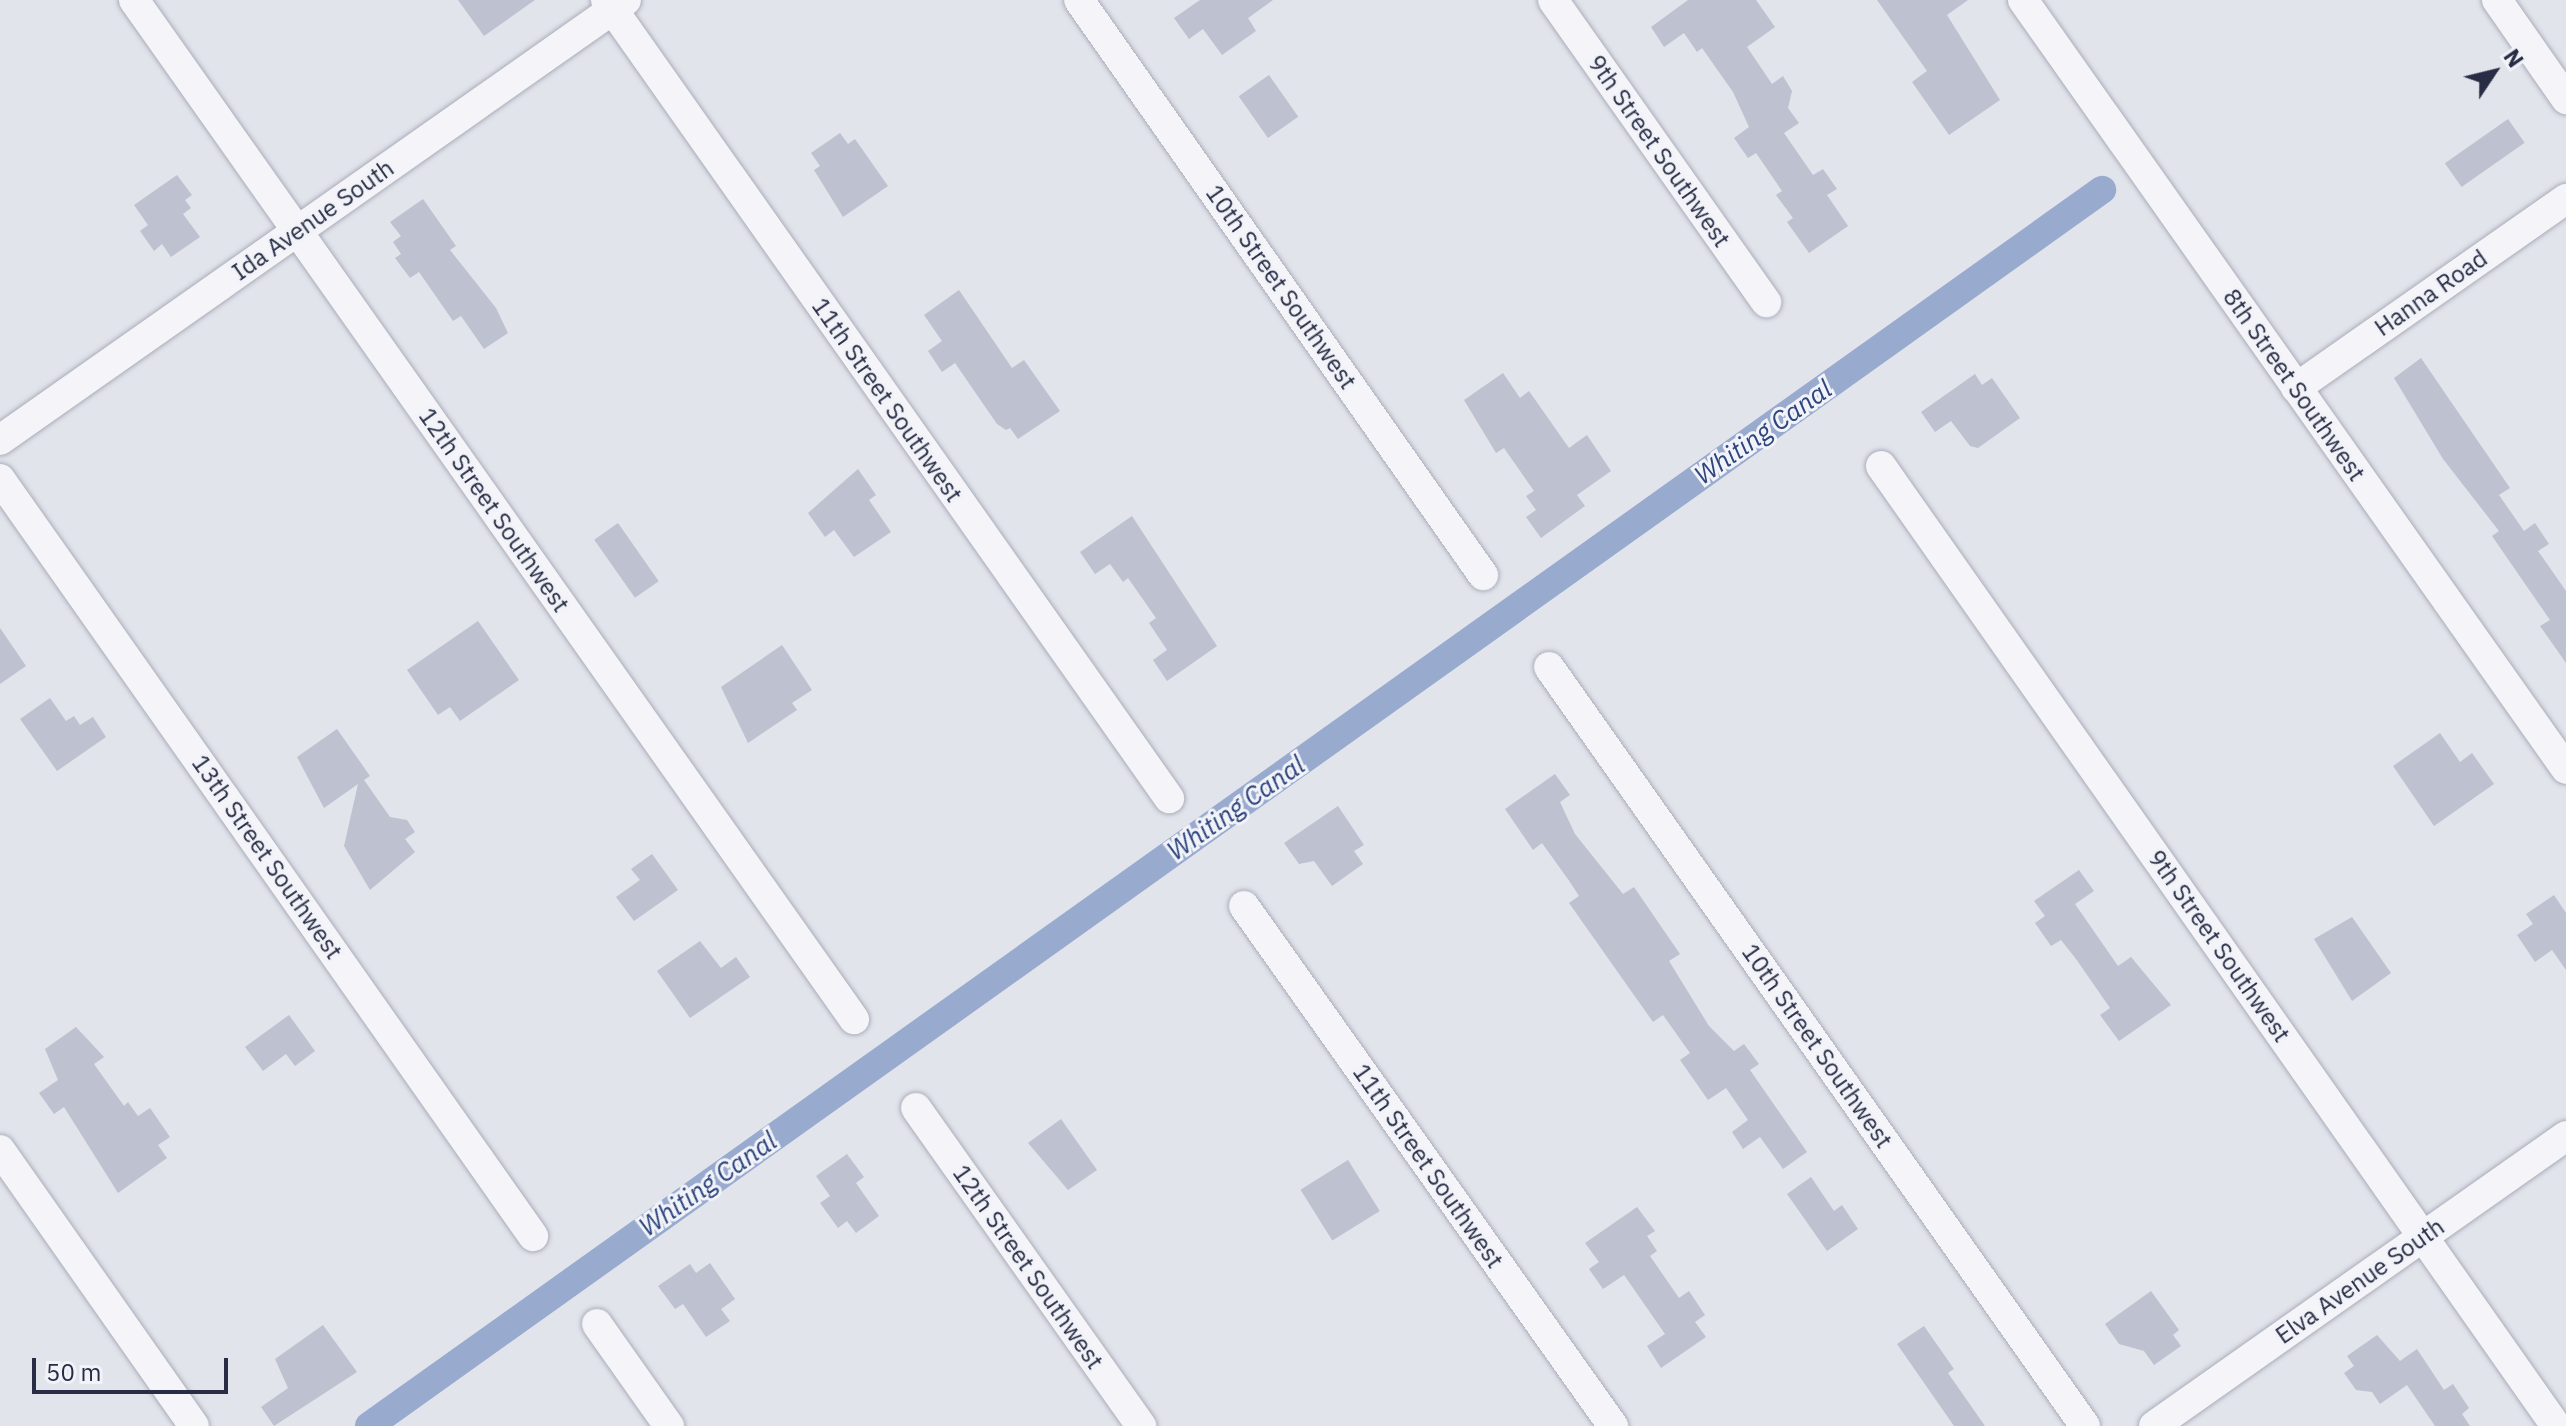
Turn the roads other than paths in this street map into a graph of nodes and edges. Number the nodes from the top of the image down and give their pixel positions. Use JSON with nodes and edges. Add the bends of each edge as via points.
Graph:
{"nodes":[{"id":1,"x":134,"y":0,"type":"edge"},
{"id":2,"x":1079,"y":0,"type":"edge"},
{"id":3,"x":1553,"y":0,"type":"edge"},
{"id":4,"x":2023,"y":0,"type":"edge"},
{"id":5,"x":2497,"y":0,"type":"edge"},
{"id":6,"x":615,"y":3,"type":"edge"},
{"id":7,"x":2566,"y":99,"type":"edge"},
{"id":8,"x":2566,"y":199,"type":"edge"},
{"id":9,"x":297,"y":232,"type":"junction"},
{"id":10,"x":1766,"y":302,"type":"dead end"},
{"id":11,"x":2296,"y":388,"type":"junction"},
{"id":12,"x":0,"y":440,"type":"edge"},
{"id":13,"x":1881,"y":466,"type":"dead end"},
{"id":14,"x":0,"y":479,"type":"edge"},
{"id":15,"x":1483,"y":575,"type":"dead end"},
{"id":16,"x":1549,"y":667,"type":"dead end"},
{"id":17,"x":2566,"y":769,"type":"edge"},
{"id":18,"x":1169,"y":798,"type":"dead end"},
{"id":19,"x":1244,"y":906,"type":"dead end"},
{"id":20,"x":854,"y":1019,"type":"dead end"},
{"id":21,"x":916,"y":1108,"type":"dead end"},
{"id":22,"x":2566,"y":1136,"type":"edge"},
{"id":23,"x":0,"y":1150,"type":"edge"},
{"id":24,"x":2425,"y":1235,"type":"junction"},
{"id":25,"x":533,"y":1236,"type":"dead end"},
{"id":26,"x":597,"y":1324,"type":"dead end"},
{"id":27,"x":194,"y":1426,"type":"edge"},
{"id":28,"x":669,"y":1426,"type":"edge"},
{"id":29,"x":1141,"y":1426,"type":"edge"},
{"id":30,"x":1613,"y":1426,"type":"edge"},
{"id":31,"x":2085,"y":1426,"type":"edge"},
{"id":32,"x":2154,"y":1426,"type":"edge"},
{"id":33,"x":2556,"y":1426,"type":"edge"}],
"edges":[{"from":1,"to":9,"type":"street","name":"12th Street Southwest"},
{"from":2,"to":15,"type":"street","name":"10th Street Southwest"},
{"from":3,"to":10,"type":"street","name":"9th Street Southwest"},
{"from":4,"to":11,"type":"street","name":"8th Street Southwest"},
{"from":5,"to":7,"type":"street"},
{"from":6,"to":9,"type":"street","name":"Ida Avenue South"},
{"from":6,"to":18,"type":"street","name":"11th Street Southwest"},
{"from":8,"to":11,"type":"street","name":"Hanna Road"},
{"from":9,"to":12,"type":"street","name":"Ida Avenue South"},
{"from":9,"to":20,"type":"street","name":"12th Street Southwest"},
{"from":11,"to":17,"type":"street","name":"8th Street Southwest"},
{"from":13,"to":24,"type":"street","name":"9th Street Southwest"},
{"from":14,"to":25,"type":"street","name":"13th Street Southwest"},
{"from":16,"to":31,"type":"street","name":"10th Street Southwest"},
{"from":19,"to":30,"type":"street","name":"11th Street Southwest"},
{"from":21,"to":29,"type":"street","name":"12th Street Southwest"},
{"from":22,"to":24,"type":"street","name":"Elva Avenue South"},
{"from":23,"to":27,"type":"street"},
{"from":24,"to":32,"type":"street","name":"Elva Avenue South"},
{"from":24,"to":33,"type":"street","name":"9th Street Southwest"},
{"from":26,"to":28,"type":"street"}]}
